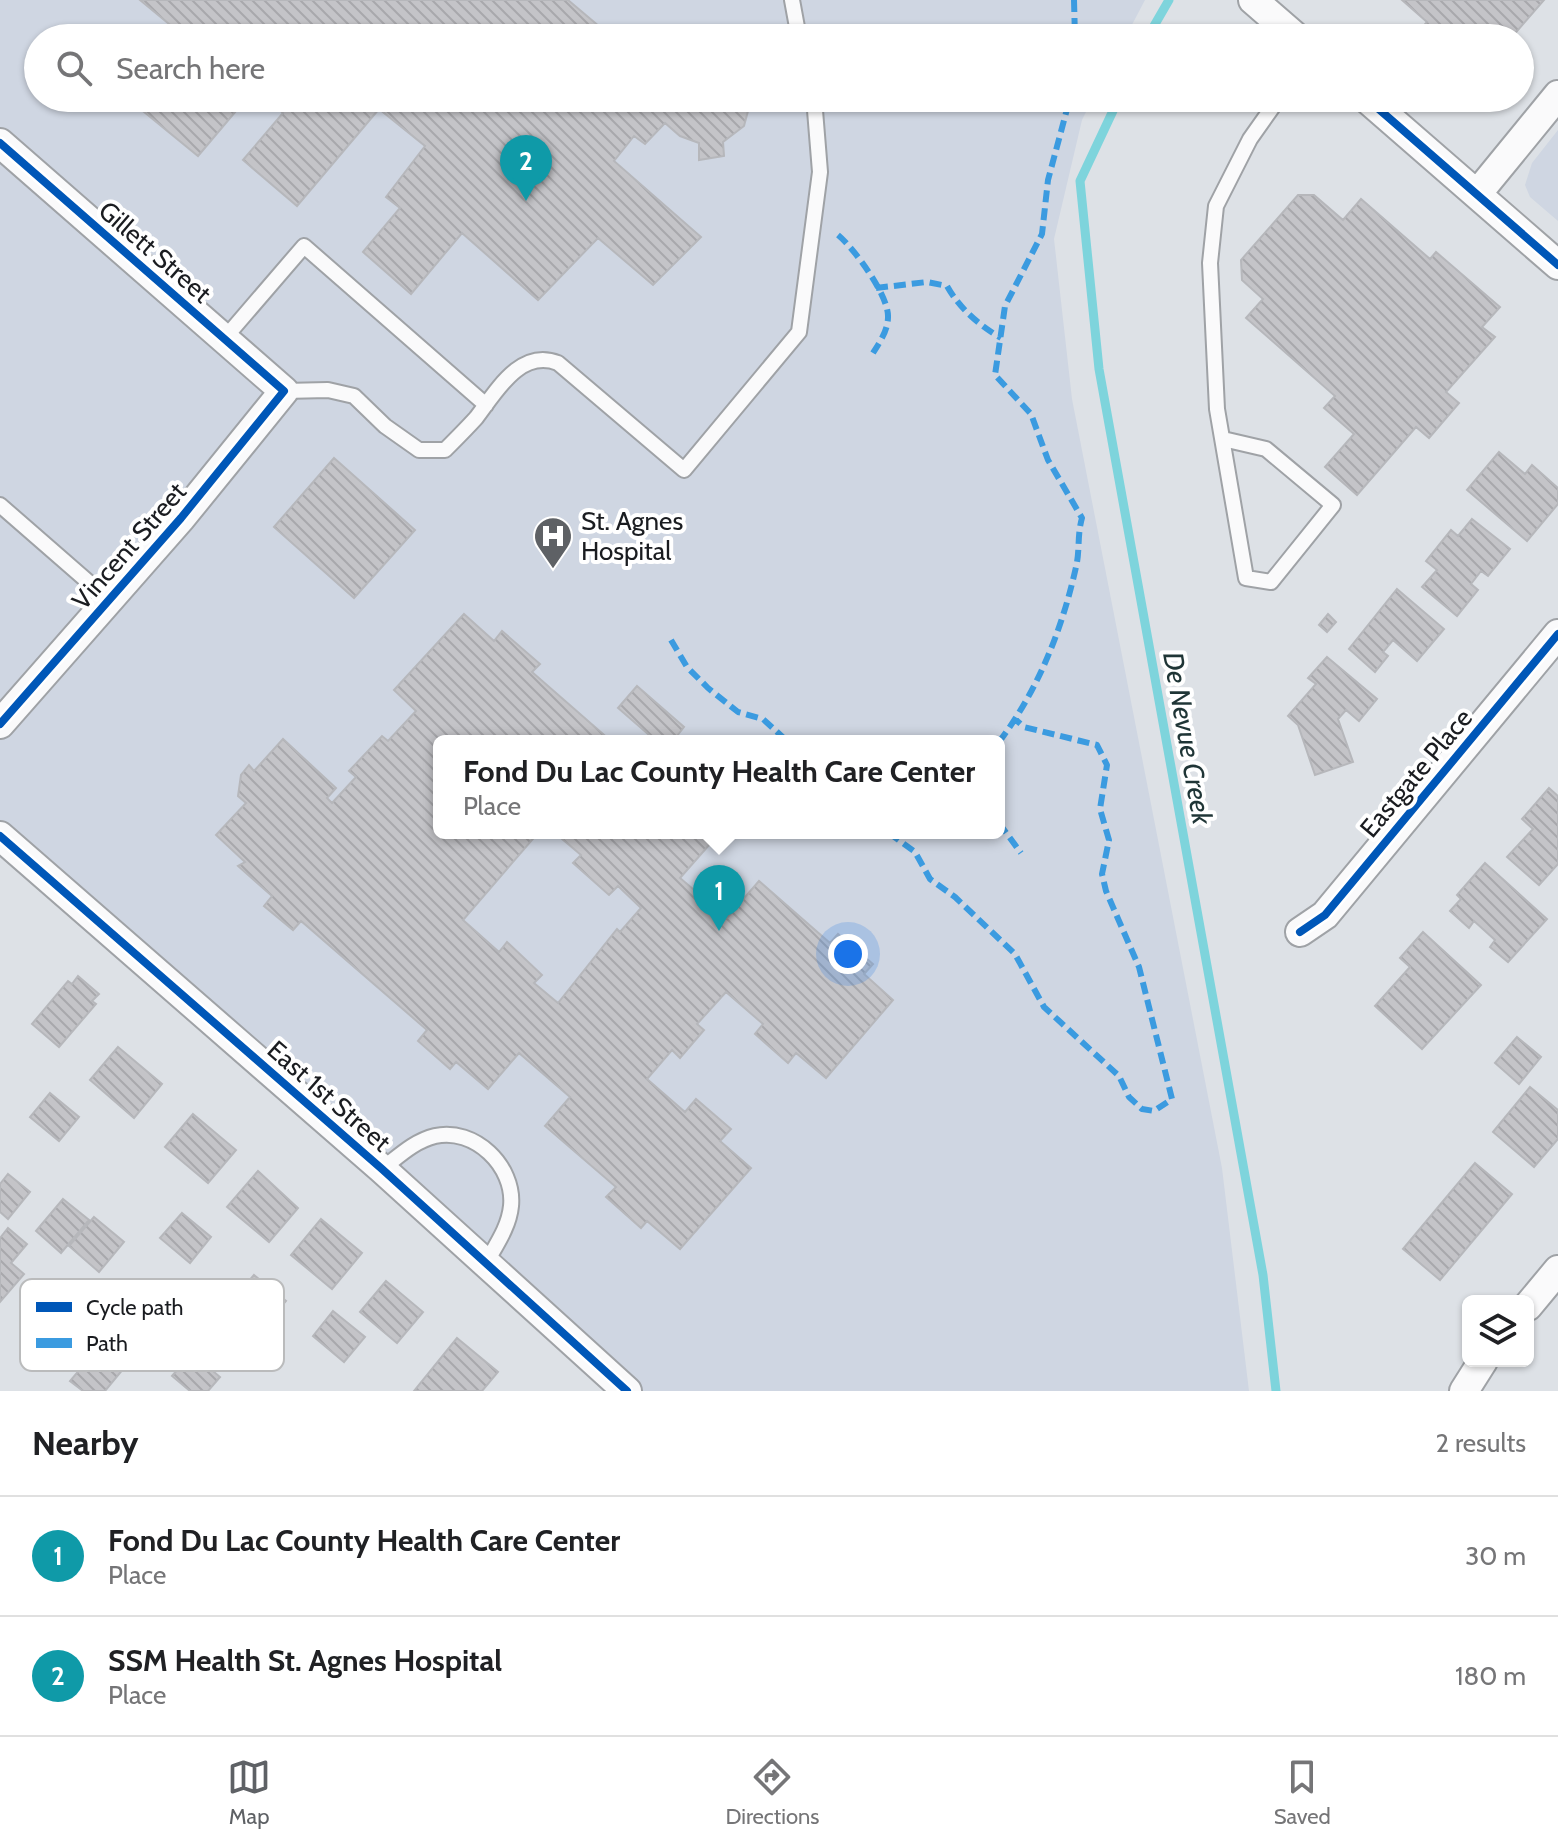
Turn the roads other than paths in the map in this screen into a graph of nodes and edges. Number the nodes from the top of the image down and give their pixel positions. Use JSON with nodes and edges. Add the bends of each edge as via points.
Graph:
{"nodes":[{"id":1,"x":792,"y":0,"type":"edge"},
{"id":2,"x":1253,"y":0,"type":"edge"},
{"id":3,"x":796,"y":24,"type":"edge"},
{"id":4,"x":1281,"y":24,"type":"edge"},
{"id":5,"x":1558,"y":95,"type":"edge"},
{"id":6,"x":815,"y":112,"type":"edge"},
{"id":7,"x":1269,"y":112,"type":"edge"},
{"id":8,"x":1382,"y":112,"type":"edge"},
{"id":9,"x":0,"y":143,"type":"edge"},
{"id":10,"x":1477,"y":194,"type":"junction"},
{"id":11,"x":1558,"y":265,"type":"edge"},
{"id":12,"x":224,"y":339,"type":"junction"},
{"id":13,"x":284,"y":391,"type":"junction"},
{"id":14,"x":486,"y":405,"type":"junction"},
{"id":15,"x":1223,"y":439,"type":"junction"},
{"id":16,"x":0,"y":505,"type":"edge"},
{"id":17,"x":109,"y":600,"type":"junction"},
{"id":18,"x":1558,"y":634,"type":"edge"},
{"id":19,"x":0,"y":724,"type":"edge"},
{"id":20,"x":0,"y":836,"type":"edge"},
{"id":21,"x":1300,"y":932,"type":"dead end"},
{"id":22,"x":382,"y":1169,"type":"junction"},
{"id":23,"x":486,"y":1263,"type":"junction"},
{"id":24,"x":1558,"y":1270,"type":"edge"},
{"id":25,"x":1534,"y":1299,"type":"edge"},
{"id":26,"x":1479,"y":1367,"type":"edge"},
{"id":27,"x":613,"y":1387,"type":"edge"},
{"id":28,"x":1464,"y":1391,"type":"edge"}],
"edges":[{"from":1,"to":3,"type":"lane"},
{"from":2,"to":4,"type":"street"},
{"from":5,"to":10,"type":"street"},
{"from":6,"to":14,"type":"lane","via":[[820,172],[799,332],[684,470],[558,363],[545,358],[508,376]]},
{"from":7,"to":15,"type":"lane","via":[[1216,206],[1210,263]]},
{"from":8,"to":10,"type":"street"},
{"from":9,"to":12,"type":"street","name":"Gillett Street"},
{"from":10,"to":11,"type":"street"},
{"from":12,"to":13,"type":"street","name":"Gillett Street"},
{"from":12,"to":14,"type":"lane","via":[[304,246]]},
{"from":13,"to":14,"type":"lane","via":[[328,390],[354,396],[419,450],[445,450]]},
{"from":13,"to":17,"type":"street","name":"Vincent Street"},
{"from":15,"to":15,"type":"lane","via":[[1246,578],[1271,582],[1333,505],[1266,449]]},
{"from":16,"to":17,"type":"lane"},
{"from":17,"to":19,"type":"street","name":"Vincent Street"},
{"from":18,"to":21,"type":"street","name":"Eastgate Place","via":[[1325,915]]},
{"from":20,"to":22,"type":"street","name":"East 1st Street"},
{"from":22,"to":23,"type":"street","name":"East 1st Street"},
{"from":22,"to":23,"type":"lane","via":[[418,1142],[436,1136],[468,1138],[482,1147],[505,1174],[512,1203],[509,1220]]},
{"from":23,"to":27,"type":"street","name":"East 1st Street"},
{"from":24,"to":25,"type":"street"},
{"from":26,"to":28,"type":"street"}]}
